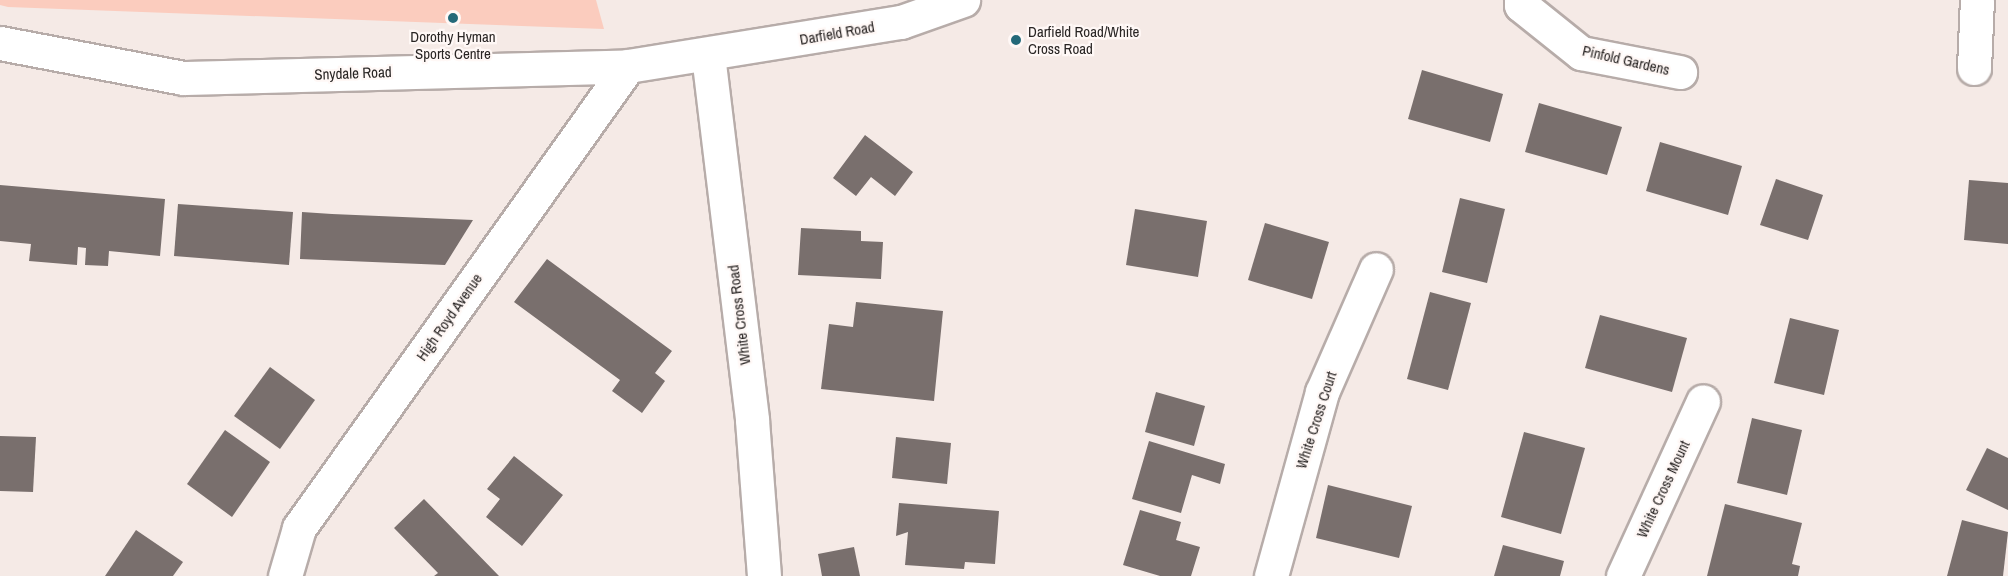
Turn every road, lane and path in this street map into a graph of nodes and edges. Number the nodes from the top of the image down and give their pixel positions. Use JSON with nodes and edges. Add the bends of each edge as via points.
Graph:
{"nodes":[{"id":1,"x":963,"y":0,"type":"edge"},
{"id":2,"x":1521,"y":0,"type":"edge"},
{"id":3,"x":1977,"y":0,"type":"edge"},
{"id":4,"x":0,"y":43,"type":"edge"},
{"id":5,"x":708,"y":55,"type":"junction"},
{"id":6,"x":628,"y":66,"type":"junction"},
{"id":7,"x":1974,"y":68,"type":"dead end"},
{"id":8,"x":1680,"y":72,"type":"dead end"},
{"id":9,"x":1376,"y":269,"type":"dead end"},
{"id":10,"x":1703,"y":401,"type":"dead end"},
{"id":11,"x":285,"y":576,"type":"edge"},
{"id":12,"x":764,"y":576,"type":"edge"},
{"id":13,"x":1271,"y":576,"type":"edge"},
{"id":14,"x":1623,"y":576,"type":"edge"}],
"edges":[{"from":1,"to":5,"type":"street","name":"Darfield Road","via":[[901,22]]},
{"from":2,"to":8,"type":"street","name":"Pinfold Gardens","via":[[1521,5],[1581,52]]},
{"from":3,"to":7,"type":"street"},
{"from":4,"to":6,"type":"street","name":"Snydale Road","via":[[183,78]]},
{"from":5,"to":6,"type":"street","name":"Snydale Road"},
{"from":5,"to":12,"type":"street","name":"White Cross Road","via":[[752,420]]},
{"from":6,"to":11,"type":"street","name":"High Royd Avenue","via":[[299,528]]},
{"from":9,"to":13,"type":"street","name":"White Cross Court","via":[[1322,392]]},
{"from":10,"to":14,"type":"street","name":"White Cross Mount"}]}
